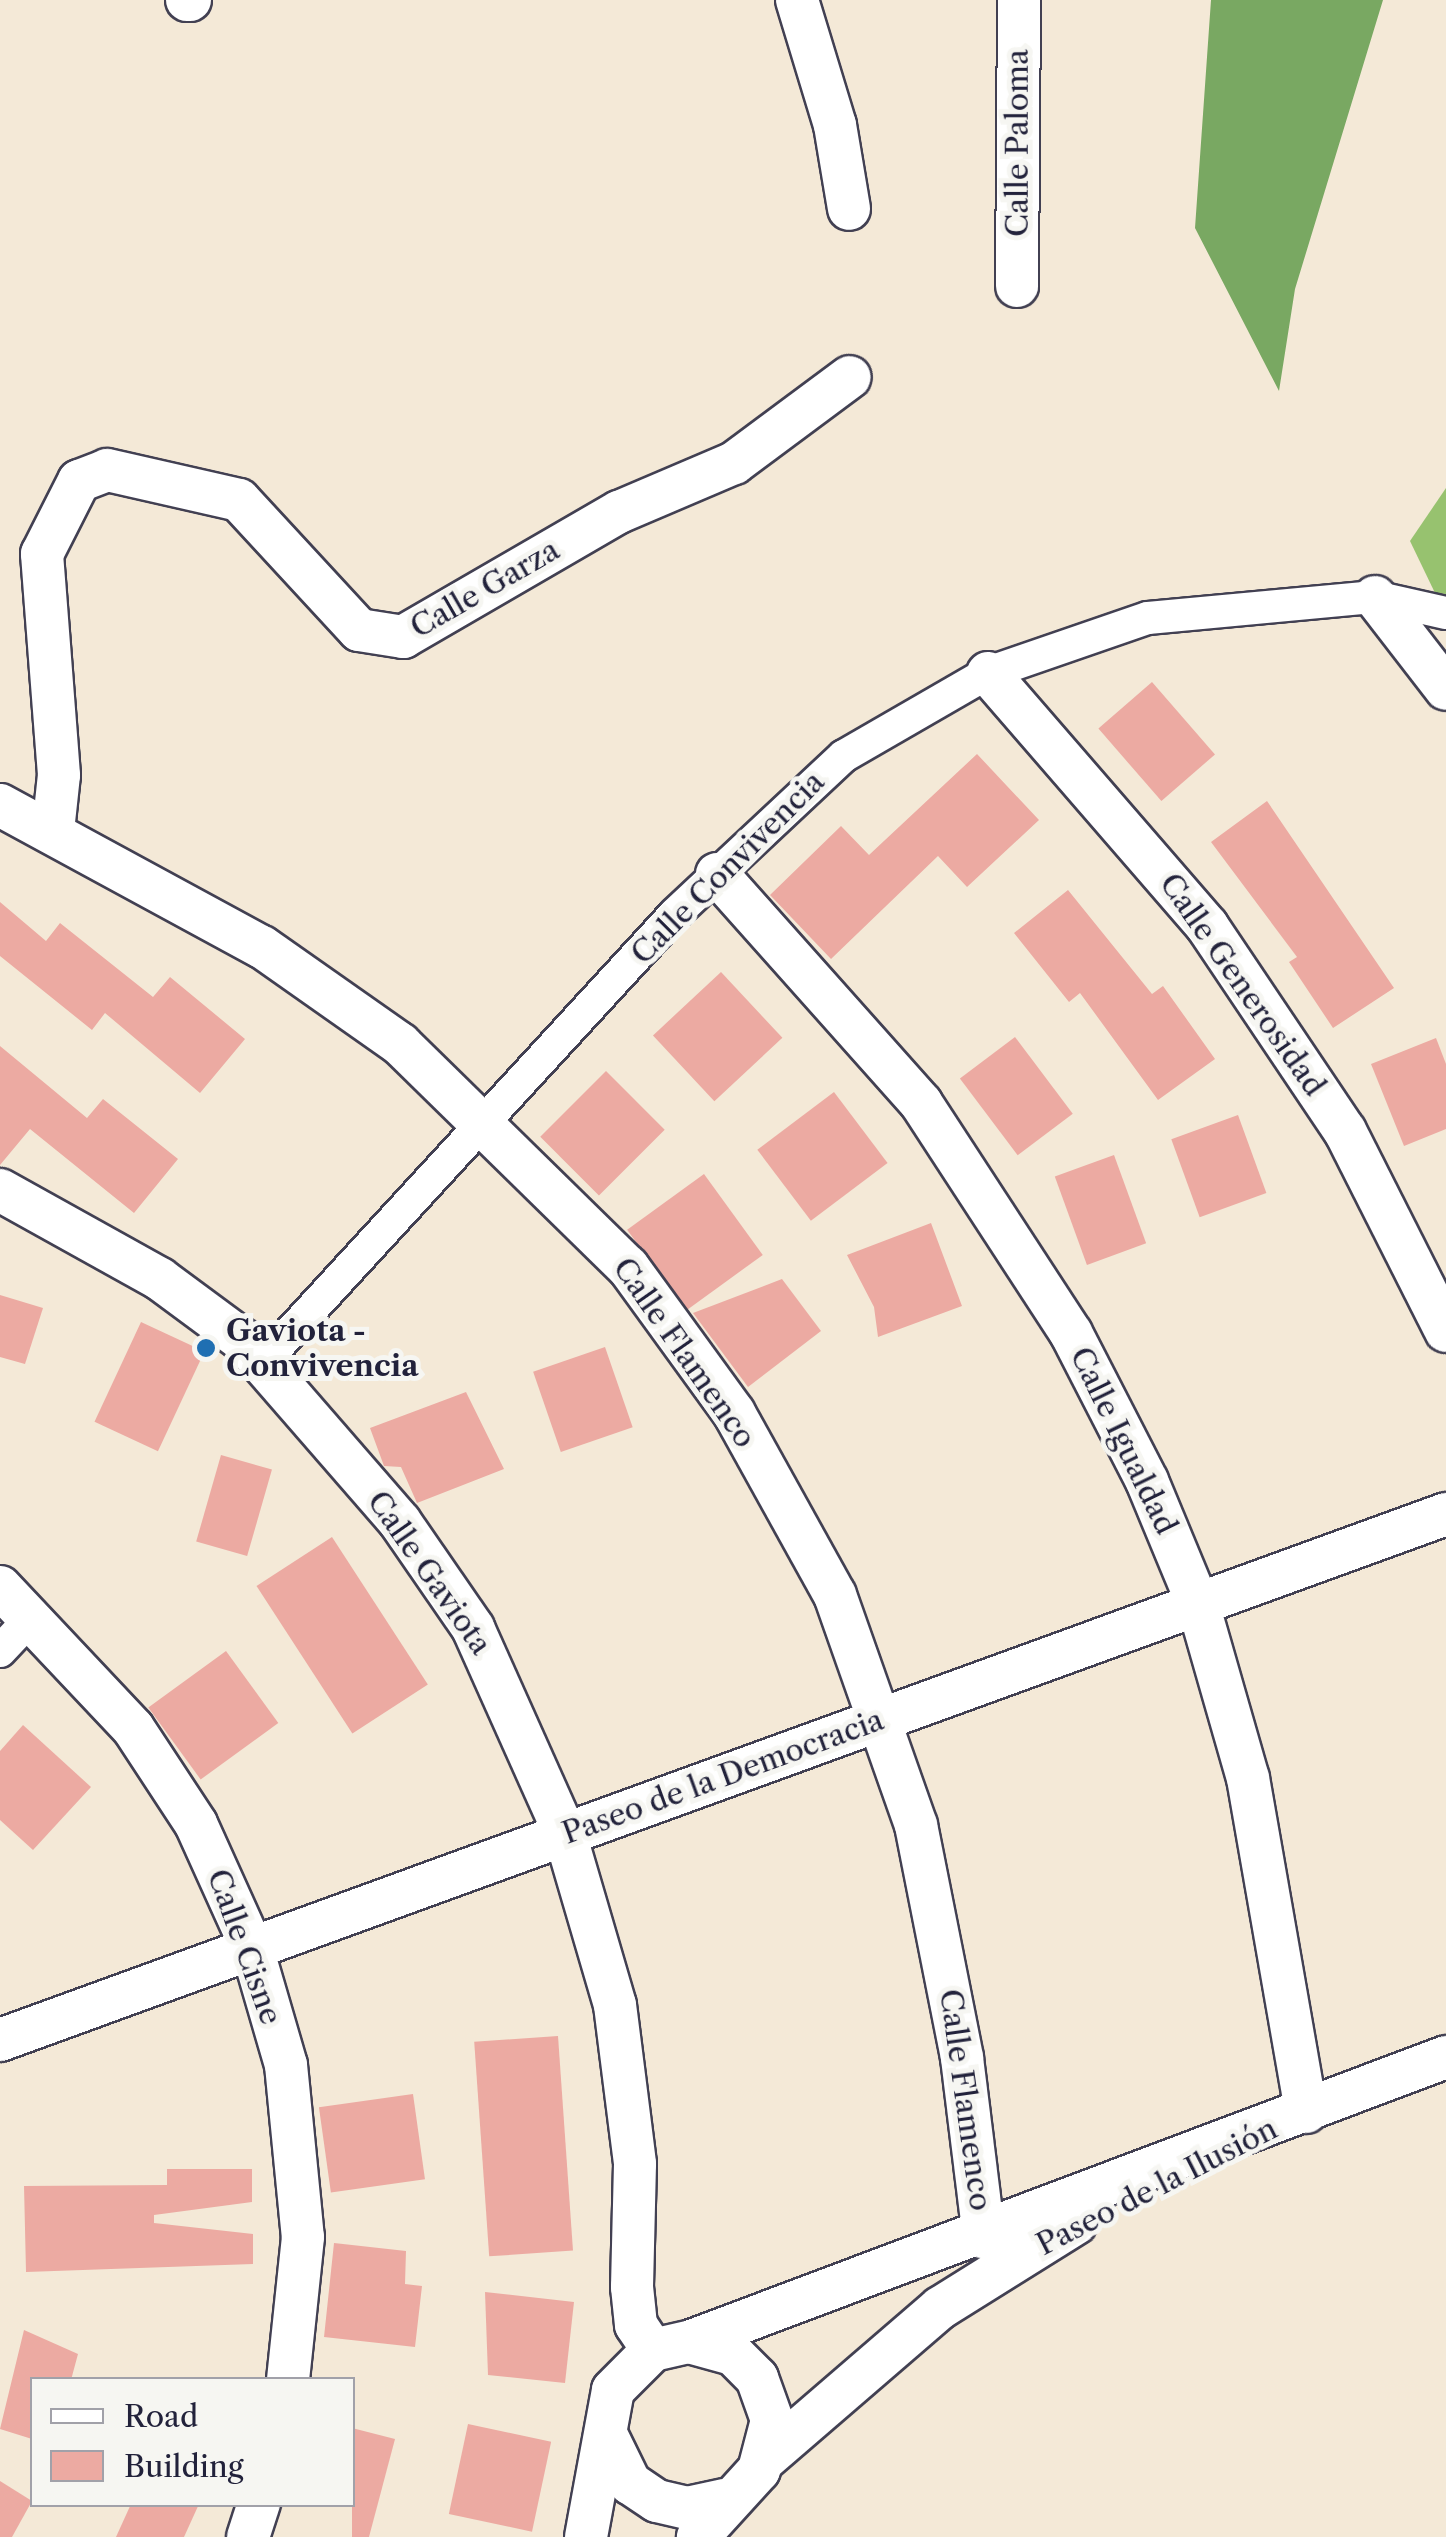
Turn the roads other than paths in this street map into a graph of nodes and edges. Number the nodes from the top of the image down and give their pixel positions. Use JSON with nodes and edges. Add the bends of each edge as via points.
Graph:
{"nodes":[{"id":1,"x":796,"y":0,"type":"edge"},
{"id":2,"x":1019,"y":0,"type":"edge"},
{"id":3,"x":849,"y":208,"type":"dead end"},
{"id":4,"x":1016,"y":286,"type":"dead end"},
{"id":5,"x":850,"y":378,"type":"dead end"},
{"id":6,"x":1376,"y":598,"type":"junction"},
{"id":7,"x":1446,"y":613,"type":"edge"},
{"id":8,"x":988,"y":673,"type":"junction"},
{"id":9,"x":1446,"y":690,"type":"edge"},
{"id":10,"x":0,"y":805,"type":"edge"},
{"id":11,"x":53,"y":832,"type":"junction"},
{"id":12,"x":717,"y":874,"type":"junction"},
{"id":13,"x":485,"y":1121,"type":"junction"},
{"id":14,"x":0,"y":1190,"type":"edge"},
{"id":15,"x":1446,"y":1331,"type":"edge"},
{"id":16,"x":264,"y":1360,"type":"junction"},
{"id":17,"x":1446,"y":1514,"type":"edge"},
{"id":18,"x":0,"y":1586,"type":"edge"},
{"id":19,"x":1198,"y":1604,"type":"junction"},
{"id":20,"x":33,"y":1616,"type":"junction"},
{"id":21,"x":0,"y":1651,"type":"edge"},
{"id":22,"x":882,"y":1719,"type":"junction"},
{"id":23,"x":565,"y":1834,"type":"junction"},
{"id":24,"x":252,"y":1948,"type":"junction"},
{"id":25,"x":0,"y":2040,"type":"edge"},
{"id":26,"x":1446,"y":2058,"type":"edge"},
{"id":27,"x":1306,"y":2112,"type":"junction"},
{"id":28,"x":984,"y":2238,"type":"junction"},
{"id":29,"x":671,"y":2346,"type":"junction"},
{"id":30,"x":288,"y":2377,"type":"edge"},
{"id":31,"x":817,"y":2408,"type":"junction"},
{"id":32,"x":606,"y":2434,"type":"junction"},
{"id":33,"x":765,"y":2459,"type":"junction"},
{"id":34,"x":724,"y":2500,"type":"junction"},
{"id":35,"x":259,"y":2507,"type":"edge"},
{"id":36,"x":248,"y":2537,"type":"edge"},
{"id":37,"x":586,"y":2537,"type":"edge"},
{"id":38,"x":698,"y":2537,"type":"edge"}],
"edges":[{"from":1,"to":3,"type":"street","via":[[836,126]]},
{"from":2,"to":4,"type":"street","name":"Calle Paloma"},
{"from":5,"to":11,"type":"street","name":"Calle Garza","via":[[734,462],[618,512],[403,637],[359,630],[239,500],[107,470],[79,481],[42,554],[59,775]]},
{"from":6,"to":7,"type":"street","name":"Calle Convivencia"},
{"from":6,"to":8,"type":"street","name":"Calle Convivencia","via":[[1148,618]]},
{"from":6,"to":9,"type":"street"},
{"from":8,"to":12,"type":"street","name":"Calle Convivencia","via":[[844,756]]},
{"from":8,"to":15,"type":"street","name":"Calle Generosidad","via":[[1207,926],[1345,1131]]},
{"from":10,"to":11,"type":"street","name":"Calle Flamenco"},
{"from":11,"to":13,"type":"street","name":"Calle Flamenco","via":[[320,982]]},
{"from":12,"to":13,"type":"street","name":"Calle Convivencia"},
{"from":12,"to":19,"type":"street","name":"Calle Igualdad","via":[[920,1104],[995,1211],[1139,1464]]},
{"from":13,"to":16,"type":"street","name":"Calle Convivencia"},
{"from":13,"to":22,"type":"street","name":"Calle Flamenco","via":[[628,1268],[734,1414],[835,1595]]},
{"from":14,"to":16,"type":"street","name":"Calle Gaviota","via":[[160,1280]]},
{"from":16,"to":23,"type":"street","name":"Calle Gaviota","via":[[400,1522],[474,1628]]},
{"from":17,"to":19,"type":"street","name":"Paseo de la Democracia"},
{"from":18,"to":20,"type":"street","name":"Calle Cisne"},
{"from":19,"to":22,"type":"street","name":"Paseo de la Democracia"},
{"from":19,"to":27,"type":"street","name":"Calle Igualdad","via":[[1248,1778]]},
{"from":20,"to":21,"type":"street"},
{"from":20,"to":24,"type":"street","name":"Calle Cisne","via":[[133,1728],[196,1824]]},
{"from":22,"to":23,"type":"street","name":"Paseo de la Democracia"},
{"from":22,"to":28,"type":"street","name":"Calle Flamenco","via":[[944,1950]]},
{"from":23,"to":24,"type":"street","name":"Paseo de la Democracia"},
{"from":23,"to":29,"type":"street","name":"Calle Gaviota","via":[[615,2005],[634,2164],[636,2325]]},
{"from":24,"to":25,"type":"street","name":"Paseo de la Democracia"},
{"from":24,"to":30,"type":"street","name":"Calle Cisne","via":[[286,2066],[303,2238]]},
{"from":26,"to":27,"type":"street","name":"Paseo de la Ilusión"},
{"from":27,"to":28,"type":"street","name":"Paseo de la Ilusión"},
{"from":27,"to":31,"type":"street","name":"Paseo de la Ilusión","via":[[1044,2242],[940,2308]]},
{"from":28,"to":29,"type":"street","name":"Paseo de la Ilusión"},
{"from":28,"to":31,"type":"street","name":"Paseo de la Ilusión"},
{"from":29,"to":32,"type":"street","name":"Paseo de la Ilusión","via":[[613,2390]]},
{"from":29,"to":33,"type":"street","via":[[733,2354],[757,2378],[772,2420]]},
{"from":31,"to":33,"type":"street","name":"Paseo de la Ilusión"},
{"from":32,"to":34,"type":"street","via":[[630,2482],[657,2501],[687,2508]]},
{"from":32,"to":37,"type":"street","name":"Paseo de la Ilusión"},
{"from":33,"to":34,"type":"street","name":"Paseo de la Ilusión"},
{"from":34,"to":38,"type":"street","name":"Paseo de la Ilusión"},
{"from":35,"to":36,"type":"street"}]}
